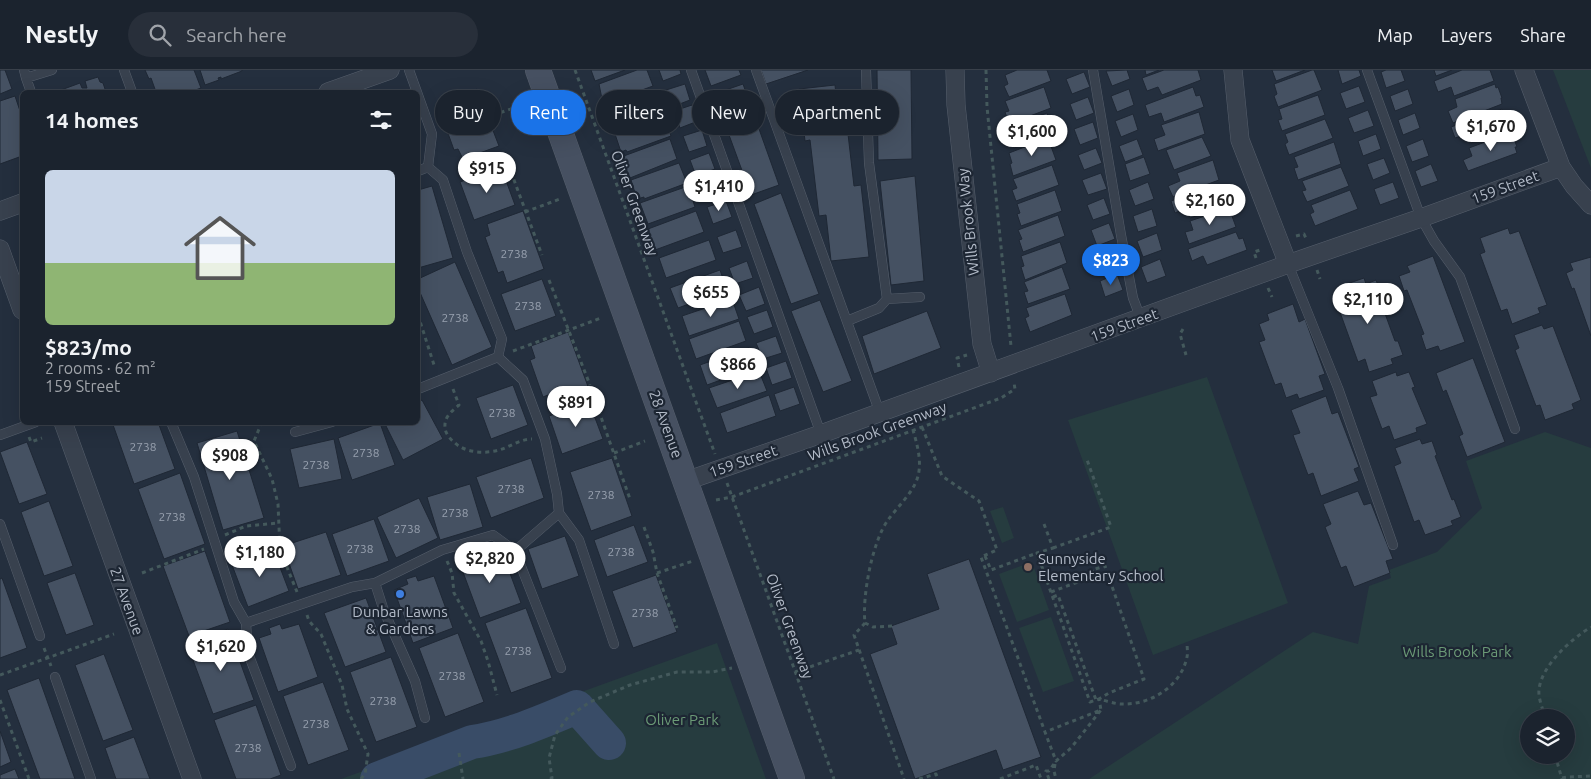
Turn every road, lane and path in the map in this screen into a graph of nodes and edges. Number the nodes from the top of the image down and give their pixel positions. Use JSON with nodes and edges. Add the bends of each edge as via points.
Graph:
{"nodes":[{"id":1,"x":52,"y":70,"type":"edge"},
{"id":2,"x":124,"y":70,"type":"edge"},
{"id":3,"x":390,"y":70,"type":"edge"},
{"id":4,"x":409,"y":70,"type":"edge"},
{"id":5,"x":538,"y":70,"type":"edge"},
{"id":6,"x":574,"y":70,"type":"edge"},
{"id":7,"x":691,"y":70,"type":"edge"},
{"id":8,"x":756,"y":70,"type":"edge"},
{"id":9,"x":866,"y":70,"type":"edge"},
{"id":10,"x":955,"y":70,"type":"edge"},
{"id":11,"x":986,"y":70,"type":"edge"},
{"id":12,"x":1093,"y":70,"type":"edge"},
{"id":13,"x":1233,"y":70,"type":"edge"},
{"id":14,"x":1367,"y":70,"type":"edge"},
{"id":15,"x":1524,"y":70,"type":"edge"},
{"id":16,"x":25,"y":74,"type":"edge"},
{"id":17,"x":30,"y":90,"type":"edge"},
{"id":18,"x":131,"y":90,"type":"edge"},
{"id":19,"x":334,"y":90,"type":"edge"},
{"id":20,"x":416,"y":90,"type":"edge"},
{"id":21,"x":420,"y":101,"type":"edge"},
{"id":22,"x":428,"y":167,"type":"junction"},
{"id":23,"x":1561,"y":167,"type":"junction"},
{"id":24,"x":420,"y":170,"type":"edge"},
{"id":25,"x":511,"y":172,"type":"dead end"},
{"id":26,"x":560,"y":199,"type":"dead end"},
{"id":27,"x":20,"y":204,"type":"edge"},
{"id":28,"x":1591,"y":205,"type":"edge"},
{"id":29,"x":0,"y":212,"type":"edge"},
{"id":30,"x":525,"y":212,"type":"junction"},
{"id":31,"x":1421,"y":218,"type":"junction"},
{"id":32,"x":1290,"y":238,"type":"dead end"},
{"id":33,"x":1309,"y":246,"type":"dead end"},
{"id":34,"x":0,"y":249,"type":"edge"},
{"id":35,"x":542,"y":255,"type":"dead end"},
{"id":36,"x":1288,"y":264,"type":"junction"},
{"id":37,"x":549,"y":280,"type":"dead end"},
{"id":38,"x":920,"y":298,"type":"dead end"},
{"id":39,"x":887,"y":299,"type":"junction"},
{"id":40,"x":20,"y":304,"type":"edge"},
{"id":41,"x":601,"y":318,"type":"dead end"},
{"id":42,"x":1141,"y":319,"type":"junction"},
{"id":43,"x":847,"y":320,"type":"junction"},
{"id":44,"x":420,"y":321,"type":"edge"},
{"id":45,"x":1183,"y":329,"type":"dead end"},
{"id":46,"x":568,"y":330,"type":"junction"},
{"id":47,"x":1010,"y":342,"type":"junction"},
{"id":48,"x":1004,"y":344,"type":"dead end"},
{"id":49,"x":973,"y":353,"type":"dead end"},
{"id":50,"x":1011,"y":353,"type":"dead end"},
{"id":51,"x":1186,"y":355,"type":"dead end"},
{"id":52,"x":498,"y":357,"type":"junction"},
{"id":53,"x":436,"y":371,"type":"dead end"},
{"id":54,"x":991,"y":373,"type":"junction"},
{"id":55,"x":960,"y":375,"type":"dead end"},
{"id":56,"x":1013,"y":375,"type":"dead end"},
{"id":57,"x":452,"y":384,"type":"dead end"},
{"id":58,"x":590,"y":385,"type":"dead end"},
{"id":59,"x":420,"y":388,"type":"edge"},
{"id":60,"x":596,"y":403,"type":"dead end"},
{"id":61,"x":880,"y":413,"type":"junction"},
{"id":62,"x":28,"y":425,"type":"edge"},
{"id":63,"x":65,"y":425,"type":"edge"},
{"id":64,"x":172,"y":425,"type":"edge"},
{"id":65,"x":261,"y":425,"type":"edge"},
{"id":66,"x":321,"y":425,"type":"edge"},
{"id":67,"x":922,"y":427,"type":"junction"},
{"id":68,"x":1515,"y":429,"type":"dead end"},
{"id":69,"x":913,"y":430,"type":"junction"},
{"id":70,"x":295,"y":432,"type":"dead end"},
{"id":71,"x":821,"y":434,"type":"junction"},
{"id":72,"x":0,"y":435,"type":"edge"},
{"id":73,"x":545,"y":439,"type":"junction"},
{"id":74,"x":645,"y":441,"type":"dead end"},
{"id":75,"x":614,"y":452,"type":"junction"},
{"id":76,"x":715,"y":455,"type":"dead end"},
{"id":77,"x":1086,"y":457,"type":"dead end"},
{"id":78,"x":686,"y":481,"type":"junction"},
{"id":79,"x":726,"y":481,"type":"dead end"},
{"id":80,"x":732,"y":497,"type":"junction"},
{"id":81,"x":630,"y":499,"type":"dead end"},
{"id":82,"x":716,"y":500,"type":"dead end"},
{"id":83,"x":559,"y":513,"type":"junction"},
{"id":84,"x":279,"y":523,"type":"junction"},
{"id":85,"x":0,"y":524,"type":"edge"},
{"id":86,"x":1044,"y":524,"type":"dead end"},
{"id":87,"x":644,"y":527,"type":"dead end"},
{"id":88,"x":224,"y":535,"type":"dead end"},
{"id":89,"x":1393,"y":545,"type":"dead end"},
{"id":90,"x":207,"y":547,"type":"dead end"},
{"id":91,"x":1053,"y":548,"type":"junction"},
{"id":92,"x":442,"y":550,"type":"junction"},
{"id":93,"x":515,"y":551,"type":"junction"},
{"id":94,"x":1037,"y":553,"type":"junction"},
{"id":95,"x":985,"y":556,"type":"junction"},
{"id":96,"x":693,"y":561,"type":"dead end"},
{"id":97,"x":657,"y":573,"type":"junction"},
{"id":98,"x":142,"y":574,"type":"dead end"},
{"id":99,"x":375,"y":584,"type":"junction"},
{"id":100,"x":1051,"y":592,"type":"junction"},
{"id":101,"x":298,"y":596,"type":"dead end"},
{"id":102,"x":306,"y":612,"type":"dead end"},
{"id":103,"x":246,"y":623,"type":"junction"},
{"id":104,"x":865,"y":623,"type":"junction"},
{"id":105,"x":892,"y":626,"type":"dead end"},
{"id":106,"x":1591,"y":627,"type":"edge"},
{"id":107,"x":676,"y":628,"type":"dead end"},
{"id":108,"x":114,"y":634,"type":"dead end"},
{"id":109,"x":40,"y":636,"type":"joint"},
{"id":110,"x":1188,"y":642,"type":"dead end"},
{"id":111,"x":614,"y":644,"type":"dead end"},
{"id":112,"x":859,"y":650,"type":"junction"},
{"id":113,"x":48,"y":658,"type":"junction"},
{"id":114,"x":561,"y":668,"type":"dead end"},
{"id":115,"x":732,"y":668,"type":"dead end"},
{"id":116,"x":795,"y":672,"type":"junction"},
{"id":117,"x":0,"y":675,"type":"edge"},
{"id":118,"x":55,"y":677,"type":"joint"},
{"id":119,"x":497,"y":695,"type":"dead end"},
{"id":120,"x":0,"y":700,"type":"edge"},
{"id":121,"x":1098,"y":700,"type":"junction"},
{"id":122,"x":1543,"y":709,"type":"edge"},
{"id":123,"x":1101,"y":710,"type":"junction"},
{"id":124,"x":425,"y":718,"type":"dead end"},
{"id":125,"x":1045,"y":732,"type":"junction"},
{"id":126,"x":459,"y":753,"type":"dead end"},
{"id":127,"x":1056,"y":761,"type":"junction"},
{"id":128,"x":1557,"y":764,"type":"edge"},
{"id":129,"x":292,"y":766,"type":"dead end"},
{"id":130,"x":1591,"y":776,"type":"edge"},
{"id":131,"x":29,"y":779,"type":"edge"},
{"id":132,"x":91,"y":779,"type":"edge"},
{"id":133,"x":192,"y":779,"type":"edge"},
{"id":134,"x":361,"y":779,"type":"edge"},
{"id":135,"x":463,"y":779,"type":"edge"},
{"id":136,"x":552,"y":779,"type":"edge"},
{"id":137,"x":792,"y":779,"type":"edge"},
{"id":138,"x":834,"y":779,"type":"edge"},
{"id":139,"x":904,"y":779,"type":"edge"},
{"id":140,"x":919,"y":779,"type":"edge"},
{"id":141,"x":938,"y":779,"type":"edge"},
{"id":142,"x":1000,"y":779,"type":"edge"},
{"id":143,"x":1040,"y":779,"type":"edge"},
{"id":144,"x":1049,"y":779,"type":"edge"},
{"id":145,"x":1056,"y":779,"type":"edge"},
{"id":146,"x":1562,"y":779,"type":"edge"}],
"edges":[{"from":1,"to":16,"type":"lane"},
{"from":2,"to":18,"type":"lane"},
{"from":3,"to":19,"type":"street"},
{"from":4,"to":20,"type":"lane"},
{"from":5,"to":78,"type":"street","name":"28 Avenue"},
{"from":6,"to":76,"type":"path","name":"Oliver Greenway"},
{"from":7,"to":71,"type":"lane"},
{"from":8,"to":43,"type":"lane"},
{"from":9,"to":39,"type":"lane","via":[[869,163]]},
{"from":10,"to":54,"type":"street","name":"Wills Brook Way","via":[[982,344]]},
{"from":11,"to":47,"type":"path"},
{"from":12,"to":42,"type":"lane","via":[[1121,236]]},
{"from":13,"to":36,"type":"street","via":[[1240,140]]},
{"from":14,"to":31,"type":"lane"},
{"from":15,"to":23,"type":"street"},
{"from":16,"to":17,"type":"lane"},
{"from":21,"to":22,"type":"lane","via":[[432,134]]},
{"from":22,"to":24,"type":"lane"},
{"from":22,"to":52,"type":"lane","via":[[443,180],[467,252],[502,339]]},
{"from":23,"to":28,"type":"street"},
{"from":23,"to":31,"type":"street","name":"159 Street"},
{"from":25,"to":30,"type":"path"},
{"from":26,"to":30,"type":"path"},
{"from":27,"to":29,"type":"street"},
{"from":30,"to":35,"type":"path"},
{"from":31,"to":36,"type":"street","name":"159 Street"},
{"from":31,"to":68,"type":"lane","via":[[1460,277]]},
{"from":32,"to":33,"type":"path","via":[[1304,234]]},
{"from":34,"to":40,"type":"street"},
{"from":36,"to":42,"type":"street","name":"159 Street"},
{"from":36,"to":89,"type":"lane","via":[[1338,388]]},
{"from":37,"to":46,"type":"path"},
{"from":38,"to":39,"type":"lane"},
{"from":39,"to":43,"type":"lane","via":[[879,308]]},
{"from":41,"to":46,"type":"path"},
{"from":42,"to":54,"type":"street","name":"159 Street"},
{"from":43,"to":61,"type":"lane"},
{"from":44,"to":53,"type":"path"},
{"from":45,"to":51,"type":"path","via":[[1180,334]]},
{"from":46,"to":52,"type":"path"},
{"from":46,"to":58,"type":"path"},
{"from":47,"to":48,"type":"path"},
{"from":47,"to":50,"type":"path"},
{"from":49,"to":55,"type":"path","via":[[957,358]]},
{"from":52,"to":59,"type":"lane"},
{"from":52,"to":73,"type":"lane","via":[[523,380]]},
{"from":54,"to":61,"type":"street","name":"159 Street"},
{"from":56,"to":67,"type":"path","name":"Wills Brook Greenway","via":[[1015,389],[1000,398]]},
{"from":57,"to":73,"type":"path","via":[[459,406],[446,418],[445,428],[456,445],[483,453],[498,451],[527,439]]},
{"from":60,"to":75,"type":"path"},
{"from":61,"to":71,"type":"street","name":"159 Street"},
{"from":62,"to":72,"type":"lane"},
{"from":63,"to":133,"type":"street","name":"27 Avenue"},
{"from":64,"to":103,"type":"lane","via":[[194,477],[234,602]]},
{"from":65,"to":84,"type":"path","via":[[254,441],[272,479]]},
{"from":66,"to":70,"type":"lane"},
{"from":67,"to":69,"type":"path","name":"Wills Brook Greenway"},
{"from":67,"to":95,"type":"path","via":[[942,476],[979,501],[997,550]]},
{"from":69,"to":80,"type":"path","name":"Wills Brook Greenway"},
{"from":69,"to":104,"type":"path","via":[[918,450],[918,476],[913,488],[880,532],[870,562]]},
{"from":71,"to":78,"type":"street","name":"159 Street"},
{"from":73,"to":83,"type":"lane"},
{"from":74,"to":75,"type":"path"},
{"from":75,"to":81,"type":"path"},
{"from":77,"to":91,"type":"path","via":[[1111,527]]},
{"from":78,"to":137,"type":"street","name":"28 Avenue"},
{"from":79,"to":80,"type":"path","name":"Oliver Greenway"},
{"from":80,"to":82,"type":"path","name":"Wills Brook Greenway"},
{"from":80,"to":116,"type":"path","name":"Oliver Greenway"},
{"from":83,"to":93,"type":"lane"},
{"from":83,"to":111,"type":"lane","via":[[579,540]]},
{"from":84,"to":88,"type":"path","via":[[246,526]]},
{"from":84,"to":101,"type":"path","via":[[280,550]]},
{"from":85,"to":109,"type":"lane"},
{"from":86,"to":91,"type":"path"},
{"from":87,"to":97,"type":"path"},
{"from":90,"to":98,"type":"path"},
{"from":91,"to":94,"type":"path"},
{"from":92,"to":93,"type":"lane","via":[[493,535]]},
{"from":92,"to":99,"type":"lane"},
{"from":92,"to":119,"type":"path","via":[[452,573],[454,593],[481,641]]},
{"from":93,"to":114,"type":"lane"},
{"from":94,"to":95,"type":"path","via":[[991,570]]},
{"from":94,"to":100,"type":"path"},
{"from":95,"to":125,"type":"path","via":[[981,557]]},
{"from":96,"to":97,"type":"path"},
{"from":97,"to":107,"type":"path"},
{"from":99,"to":103,"type":"lane","via":[[352,587]]},
{"from":99,"to":124,"type":"lane","via":[[414,681]]},
{"from":100,"to":121,"type":"path","via":[[1090,702]]},
{"from":100,"to":121,"type":"path","via":[[1094,576],[1092,570],[1105,566],[1144,679]]},
{"from":102,"to":134,"type":"path","via":[[321,634],[342,685],[347,709],[368,754],[365,774]]},
{"from":103,"to":129,"type":"lane","via":[[248,653]]},
{"from":104,"to":105,"type":"path","via":[[873,627]]},
{"from":104,"to":112,"type":"path","via":[[854,636]]},
{"from":106,"to":122,"type":"path","via":[[1549,665],[1539,691]]},
{"from":108,"to":113,"type":"path"},
{"from":109,"to":113,"type":"path"},
{"from":110,"to":121,"type":"path","via":[[1187,657],[1180,674],[1168,689],[1138,702],[1121,704]]},
{"from":112,"to":116,"type":"path"},
{"from":112,"to":139,"type":"path"},
{"from":113,"to":117,"type":"path"},
{"from":113,"to":118,"type":"path"},
{"from":115,"to":136,"type":"path","via":[[712,672],[677,672],[630,685],[590,702],[568,717],[556,736],[550,758]]},
{"from":116,"to":138,"type":"path","name":"Oliver Greenway"},
{"from":118,"to":132,"type":"lane"},
{"from":120,"to":131,"type":"path"},
{"from":121,"to":123,"type":"path"},
{"from":123,"to":125,"type":"path"},
{"from":123,"to":127,"type":"path","via":[[1071,748]]},
{"from":125,"to":127,"type":"path"},
{"from":126,"to":135,"type":"path"},
{"from":127,"to":144,"type":"path","via":[[1046,772]]},
{"from":127,"to":145,"type":"path"},
{"from":128,"to":146,"type":"path"},
{"from":130,"to":146,"type":"path"},
{"from":140,"to":141,"type":"path","via":[[936,774]]},
{"from":142,"to":143,"type":"path","via":[[1036,765]]}]}
